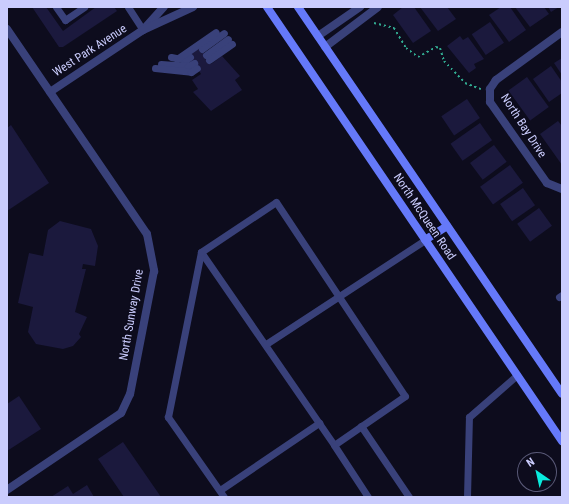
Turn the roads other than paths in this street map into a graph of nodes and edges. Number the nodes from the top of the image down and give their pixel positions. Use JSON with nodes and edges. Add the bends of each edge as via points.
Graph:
{"nodes":[{"id":1,"x":56,"y":7,"type":"edge"},
{"id":2,"x":84,"y":7,"type":"edge"},
{"id":3,"x":128,"y":7,"type":"edge"},
{"id":4,"x":164,"y":7,"type":"edge"},
{"id":5,"x":193,"y":7,"type":"edge"},
{"id":6,"x":267,"y":7,"type":"edge"},
{"id":7,"x":298,"y":7,"type":"edge"},
{"id":8,"x":359,"y":7,"type":"edge"},
{"id":9,"x":378,"y":7,"type":"edge"},
{"id":10,"x":368,"y":21,"type":"junction"},
{"id":11,"x":7,"y":29,"type":"edge"},
{"id":12,"x":143,"y":30,"type":"junction"},
{"id":13,"x":216,"y":32,"type":"dead end"},
{"id":14,"x":562,"y":32,"type":"edge"},
{"id":15,"x":318,"y":36,"type":"junction"},
{"id":16,"x":325,"y":47,"type":"junction"},
{"id":17,"x":205,"y":55,"type":"joint"},
{"id":18,"x":193,"y":63,"type":"junction"},
{"id":19,"x":162,"y":64,"type":"dead end"},
{"id":20,"x":155,"y":68,"type":"dead end"},
{"id":21,"x":50,"y":92,"type":"junction"},
{"id":22,"x":560,"y":189,"type":"edge"},
{"id":23,"x":447,"y":226,"type":"junction"},
{"id":24,"x":425,"y":240,"type":"junction"},
{"id":25,"x":201,"y":252,"type":"junction"},
{"id":26,"x":338,"y":295,"type":"junction"},
{"id":27,"x":266,"y":344,"type":"junction"},
{"id":28,"x":517,"y":375,"type":"junction"},
{"id":29,"x":562,"y":394,"type":"edge"},
{"id":30,"x":319,"y":423,"type":"junction"},
{"id":31,"x":361,"y":426,"type":"junction"},
{"id":32,"x":562,"y":441,"type":"edge"},
{"id":33,"x":334,"y":445,"type":"junction"},
{"id":34,"x":7,"y":490,"type":"edge"},
{"id":35,"x":220,"y":490,"type":"junction"},
{"id":36,"x":224,"y":497,"type":"edge"},
{"id":37,"x":368,"y":497,"type":"edge"},
{"id":38,"x":409,"y":497,"type":"edge"},
{"id":39,"x":467,"y":497,"type":"edge"}],
"edges":[{"from":1,"to":2,"type":"lane","via":[[65,20]]},
{"from":3,"to":12,"type":"lane"},
{"from":4,"to":12,"type":"street","name":"West Park Avenue"},
{"from":5,"to":12,"type":"street","name":"West Park Avenue"},
{"from":6,"to":24,"type":"main road","name":"North McQueen Road"},
{"from":7,"to":15,"type":"main road","name":"North McQueen Road"},
{"from":8,"to":10,"type":"street"},
{"from":8,"to":15,"type":"street"},
{"from":9,"to":10,"type":"street"},
{"from":10,"to":16,"type":"street"},
{"from":11,"to":21,"type":"street","name":"North Sunway Drive"},
{"from":12,"to":21,"type":"street","name":"West Park Avenue"},
{"from":13,"to":18,"type":"lane","via":[[174,58]]},
{"from":14,"to":22,"type":"street","name":"North Bay Drive","via":[[496,80],[490,89],[490,102],[547,183]]},
{"from":15,"to":16,"type":"main road","name":"North McQueen Road"},
{"from":16,"to":23,"type":"main road","name":"North McQueen Road"},
{"from":17,"to":17,"type":"lane","via":[[228,39]]},
{"from":18,"to":19,"type":"lane","via":[[188,66]]},
{"from":18,"to":20,"type":"lane","via":[[191,72]]},
{"from":21,"to":34,"type":"street","name":"North Sunway Drive","via":[[147,234],[154,271],[130,394],[121,413]]},
{"from":23,"to":24,"type":"main road"},
{"from":23,"to":29,"type":"main road","name":"North McQueen Road"},
{"from":24,"to":26,"type":"lane"},
{"from":24,"to":28,"type":"main road","name":"North McQueen Road"},
{"from":25,"to":26,"type":"lane","via":[[276,202]]},
{"from":25,"to":27,"type":"lane"},
{"from":25,"to":35,"type":"lane","via":[[168,416]]},
{"from":26,"to":27,"type":"lane"},
{"from":26,"to":31,"type":"lane","via":[[406,396]]},
{"from":27,"to":30,"type":"lane"},
{"from":28,"to":32,"type":"main road","name":"North McQueen Road"},
{"from":28,"to":39,"type":"lane","via":[[469,417]]},
{"from":30,"to":33,"type":"lane"},
{"from":30,"to":35,"type":"lane"},
{"from":31,"to":33,"type":"lane"},
{"from":31,"to":38,"type":"lane"},
{"from":33,"to":37,"type":"lane"},
{"from":35,"to":36,"type":"lane"}]}
